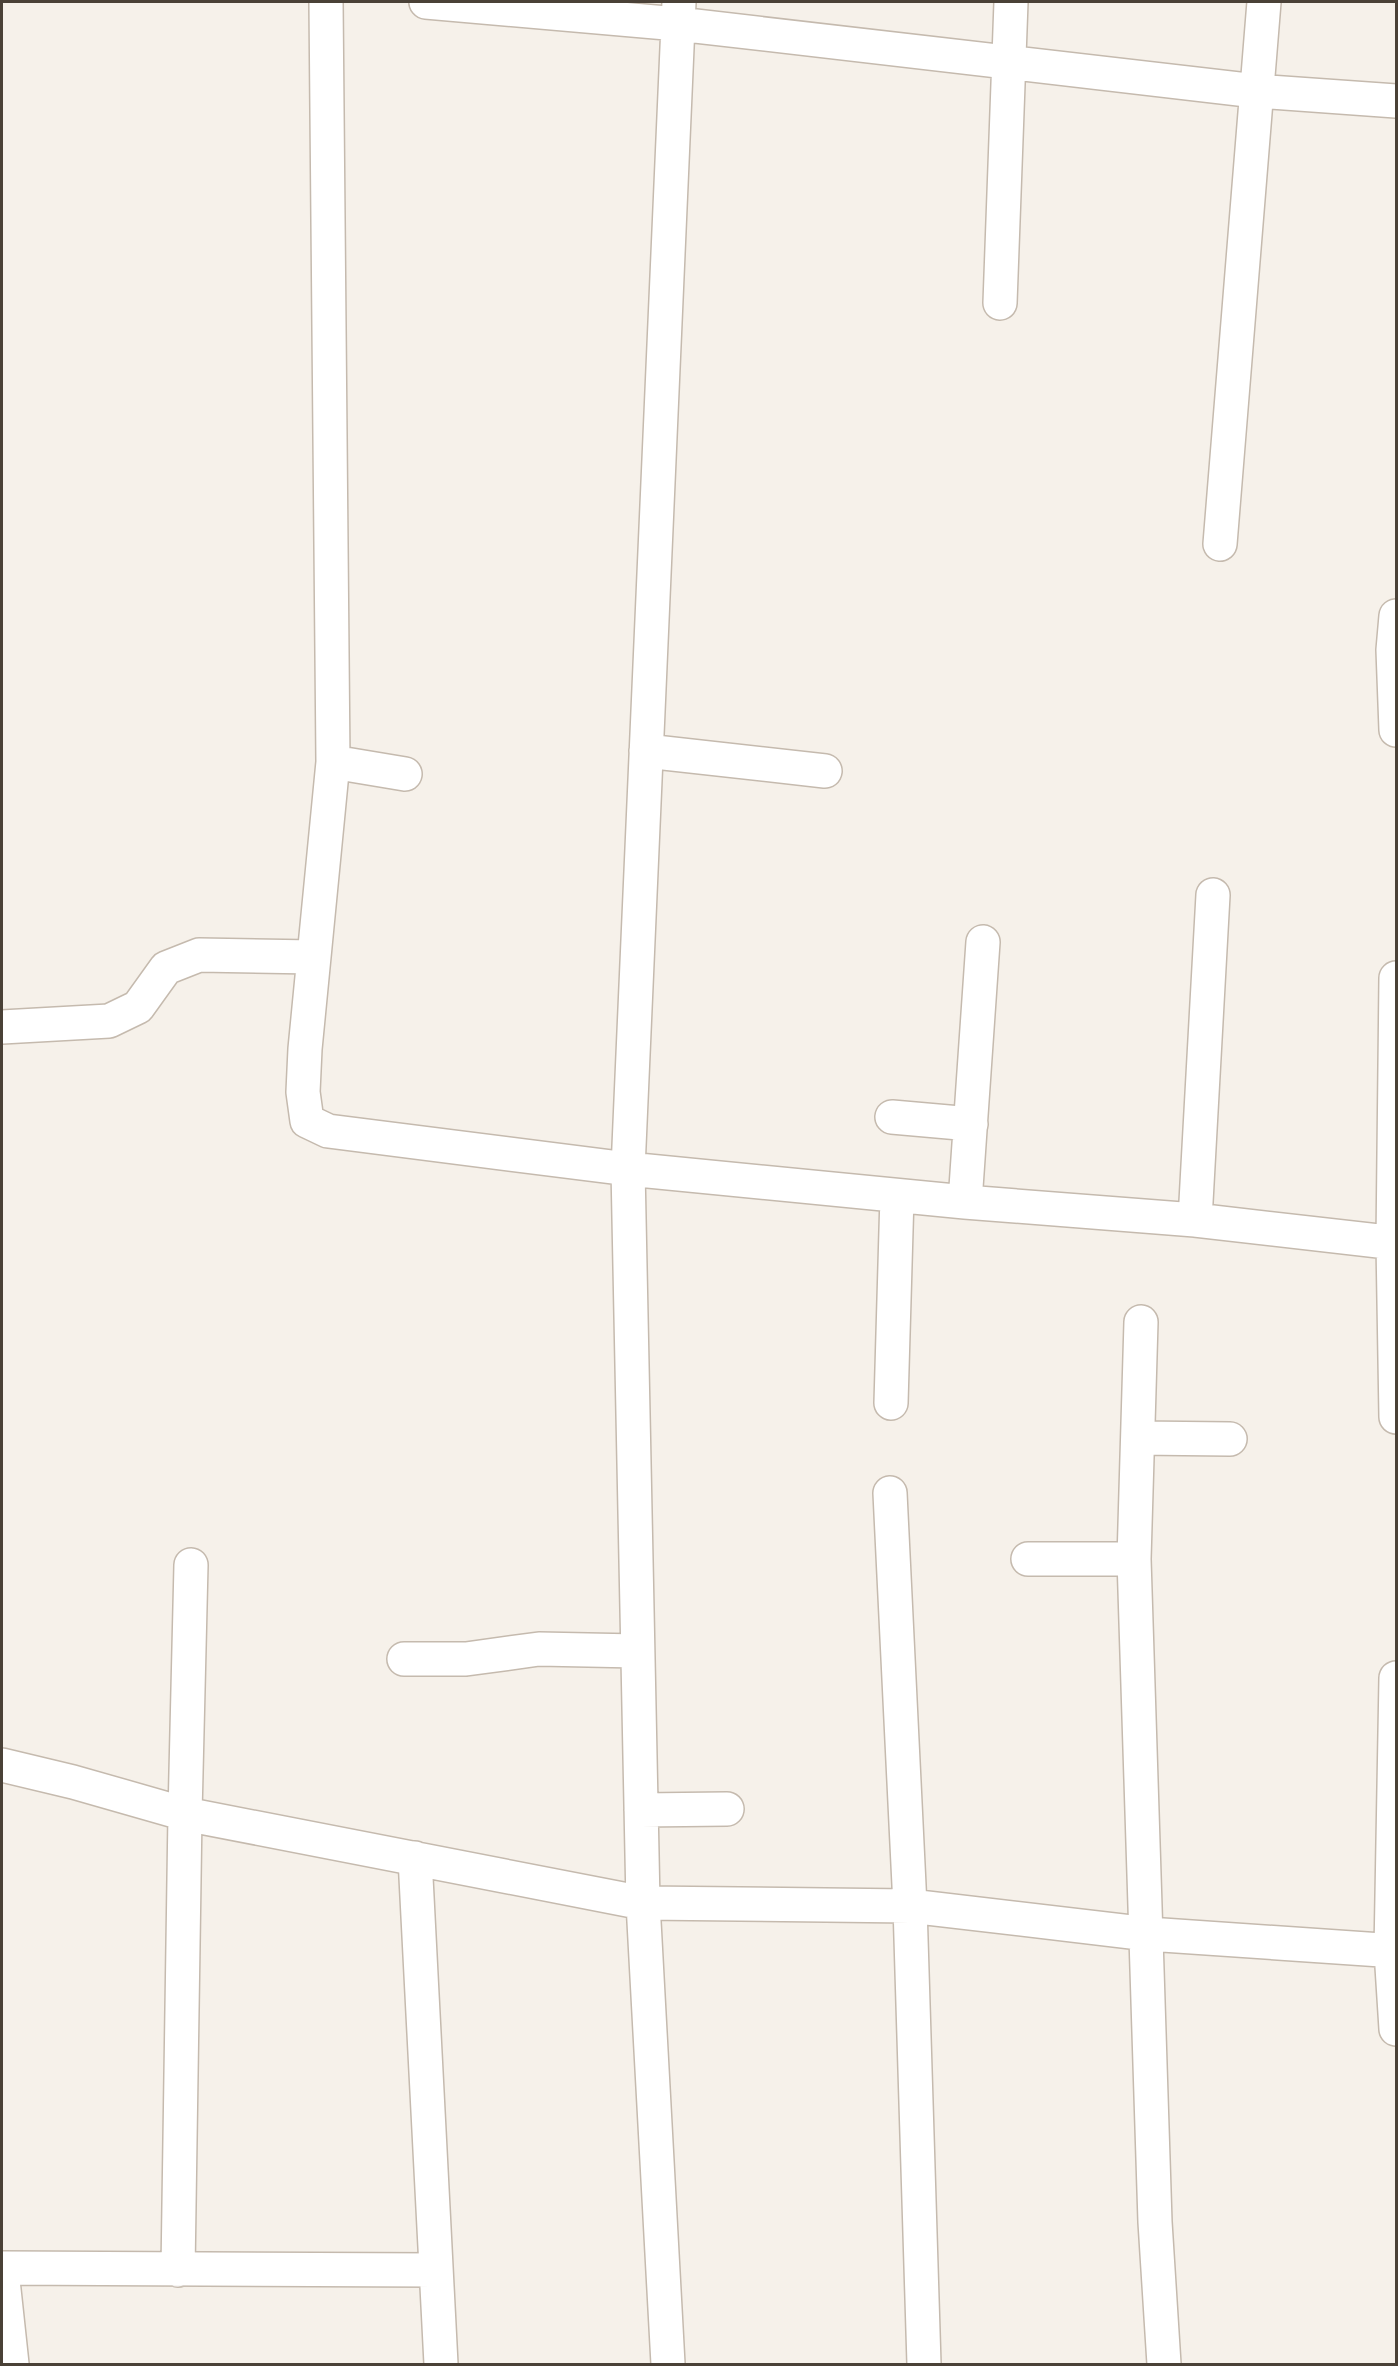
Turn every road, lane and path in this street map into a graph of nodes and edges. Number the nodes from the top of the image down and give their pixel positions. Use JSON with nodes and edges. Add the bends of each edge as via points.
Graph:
{"nodes":[{"id":1,"x":326,"y":2,"type":"edge"},
{"id":2,"x":426,"y":2,"type":"edge"},
{"id":3,"x":1011,"y":2,"type":"edge"},
{"id":4,"x":1263,"y":2,"type":"edge"},
{"id":5,"x":679,"y":13,"type":"edge"},
{"id":6,"x":1009,"y":61,"type":"junction"},
{"id":7,"x":1256,"y":91,"type":"junction"},
{"id":8,"x":1396,"y":101,"type":"edge"},
{"id":9,"x":1000,"y":303,"type":"dead end"},
{"id":10,"x":1220,"y":544,"type":"dead end"},
{"id":11,"x":1396,"y":616,"type":"edge"},
{"id":12,"x":1396,"y":730,"type":"edge"},
{"id":13,"x":646,"y":751,"type":"junction"},
{"id":14,"x":333,"y":762,"type":"junction"},
{"id":15,"x":825,"y":771,"type":"dead end"},
{"id":16,"x":405,"y":774,"type":"dead end"},
{"id":17,"x":1213,"y":895,"type":"dead end"},
{"id":18,"x":983,"y":942,"type":"dead end"},
{"id":19,"x":314,"y":957,"type":"junction"},
{"id":20,"x":1396,"y":978,"type":"edge"},
{"id":21,"x":2,"y":1027,"type":"edge"},
{"id":22,"x":892,"y":1117,"type":"dead end"},
{"id":23,"x":971,"y":1124,"type":"junction"},
{"id":24,"x":628,"y":1169,"type":"junction"},
{"id":25,"x":897,"y":1196,"type":"junction"},
{"id":26,"x":965,"y":1202,"type":"junction"},
{"id":27,"x":1195,"y":1220,"type":"junction"},
{"id":28,"x":1394,"y":1243,"type":"edge"},
{"id":29,"x":1142,"y":1322,"type":"dead end"},
{"id":30,"x":891,"y":1403,"type":"dead end"},
{"id":31,"x":1396,"y":1417,"type":"edge"},
{"id":32,"x":1138,"y":1438,"type":"junction"},
{"id":33,"x":1230,"y":1439,"type":"dead end"},
{"id":34,"x":890,"y":1493,"type":"dead end"},
{"id":35,"x":1028,"y":1559,"type":"dead end"},
{"id":36,"x":1134,"y":1559,"type":"junction"},
{"id":37,"x":191,"y":1565,"type":"dead end"},
{"id":38,"x":637,"y":1651,"type":"junction"},
{"id":39,"x":404,"y":1659,"type":"dead end"},
{"id":40,"x":1396,"y":1678,"type":"edge"},
{"id":41,"x":2,"y":1765,"type":"edge"},
{"id":42,"x":727,"y":1809,"type":"dead end"},
{"id":43,"x":641,"y":1810,"type":"junction"},
{"id":44,"x":184,"y":1814,"type":"junction"},
{"id":45,"x":415,"y":1858,"type":"junction"},
{"id":46,"x":643,"y":1903,"type":"junction"},
{"id":47,"x":910,"y":1906,"type":"junction"},
{"id":48,"x":1148,"y":1934,"type":"junction"},
{"id":49,"x":1394,"y":1951,"type":"edge"},
{"id":50,"x":1396,"y":2029,"type":"edge"},
{"id":51,"x":2,"y":2270,"type":"edge"},
{"id":52,"x":178,"y":2270,"type":"junction"},
{"id":53,"x":436,"y":2270,"type":"junction"},
{"id":54,"x":12,"y":2364,"type":"edge"},
{"id":55,"x":441,"y":2364,"type":"edge"},
{"id":56,"x":668,"y":2364,"type":"edge"},
{"id":57,"x":924,"y":2364,"type":"edge"},
{"id":58,"x":1164,"y":2364,"type":"edge"}],
"edges":[{"from":1,"to":14,"type":"street"},
{"from":2,"to":5,"type":"street"},
{"from":3,"to":6,"type":"street"},
{"from":4,"to":7,"type":"street"},
{"from":5,"to":6,"type":"street"},
{"from":5,"to":13,"type":"street"},
{"from":6,"to":7,"type":"street"},
{"from":6,"to":9,"type":"street"},
{"from":7,"to":8,"type":"street"},
{"from":7,"to":10,"type":"street"},
{"from":11,"to":12,"type":"street"},
{"from":13,"to":15,"type":"street"},
{"from":13,"to":24,"type":"street"},
{"from":14,"to":16,"type":"street"},
{"from":14,"to":19,"type":"street"},
{"from":17,"to":27,"type":"street"},
{"from":18,"to":23,"type":"street"},
{"from":19,"to":21,"type":"street","via":[[199,955],[166,968],[138,1007],[109,1021]]},
{"from":19,"to":24,"type":"street","via":[[303,1092],[307,1121],[328,1131]]},
{"from":20,"to":28,"type":"street"},
{"from":22,"to":23,"type":"street"},
{"from":23,"to":26,"type":"street"},
{"from":24,"to":25,"type":"street"},
{"from":24,"to":38,"type":"street"},
{"from":25,"to":26,"type":"street"},
{"from":25,"to":30,"type":"street"},
{"from":26,"to":27,"type":"street"},
{"from":27,"to":28,"type":"street"},
{"from":28,"to":31,"type":"street"},
{"from":29,"to":32,"type":"street"},
{"from":32,"to":33,"type":"street"},
{"from":32,"to":36,"type":"street"},
{"from":34,"to":47,"type":"street"},
{"from":35,"to":36,"type":"street"},
{"from":36,"to":48,"type":"street"},
{"from":37,"to":44,"type":"street"},
{"from":38,"to":39,"type":"street","via":[[539,1650],[466,1659]]},
{"from":38,"to":43,"type":"street"},
{"from":40,"to":49,"type":"street"},
{"from":41,"to":44,"type":"street"},
{"from":42,"to":43,"type":"street"},
{"from":43,"to":46,"type":"street"},
{"from":44,"to":45,"type":"street"},
{"from":44,"to":52,"type":"street"},
{"from":45,"to":46,"type":"street"},
{"from":45,"to":53,"type":"street"},
{"from":46,"to":47,"type":"street"},
{"from":46,"to":56,"type":"street"},
{"from":47,"to":48,"type":"street"},
{"from":47,"to":57,"type":"street"},
{"from":48,"to":49,"type":"street"},
{"from":48,"to":58,"type":"street","via":[[1155,2222]]},
{"from":49,"to":50,"type":"street"},
{"from":51,"to":52,"type":"street"},
{"from":51,"to":54,"type":"street"},
{"from":52,"to":53,"type":"street"},
{"from":53,"to":55,"type":"street"}]}
